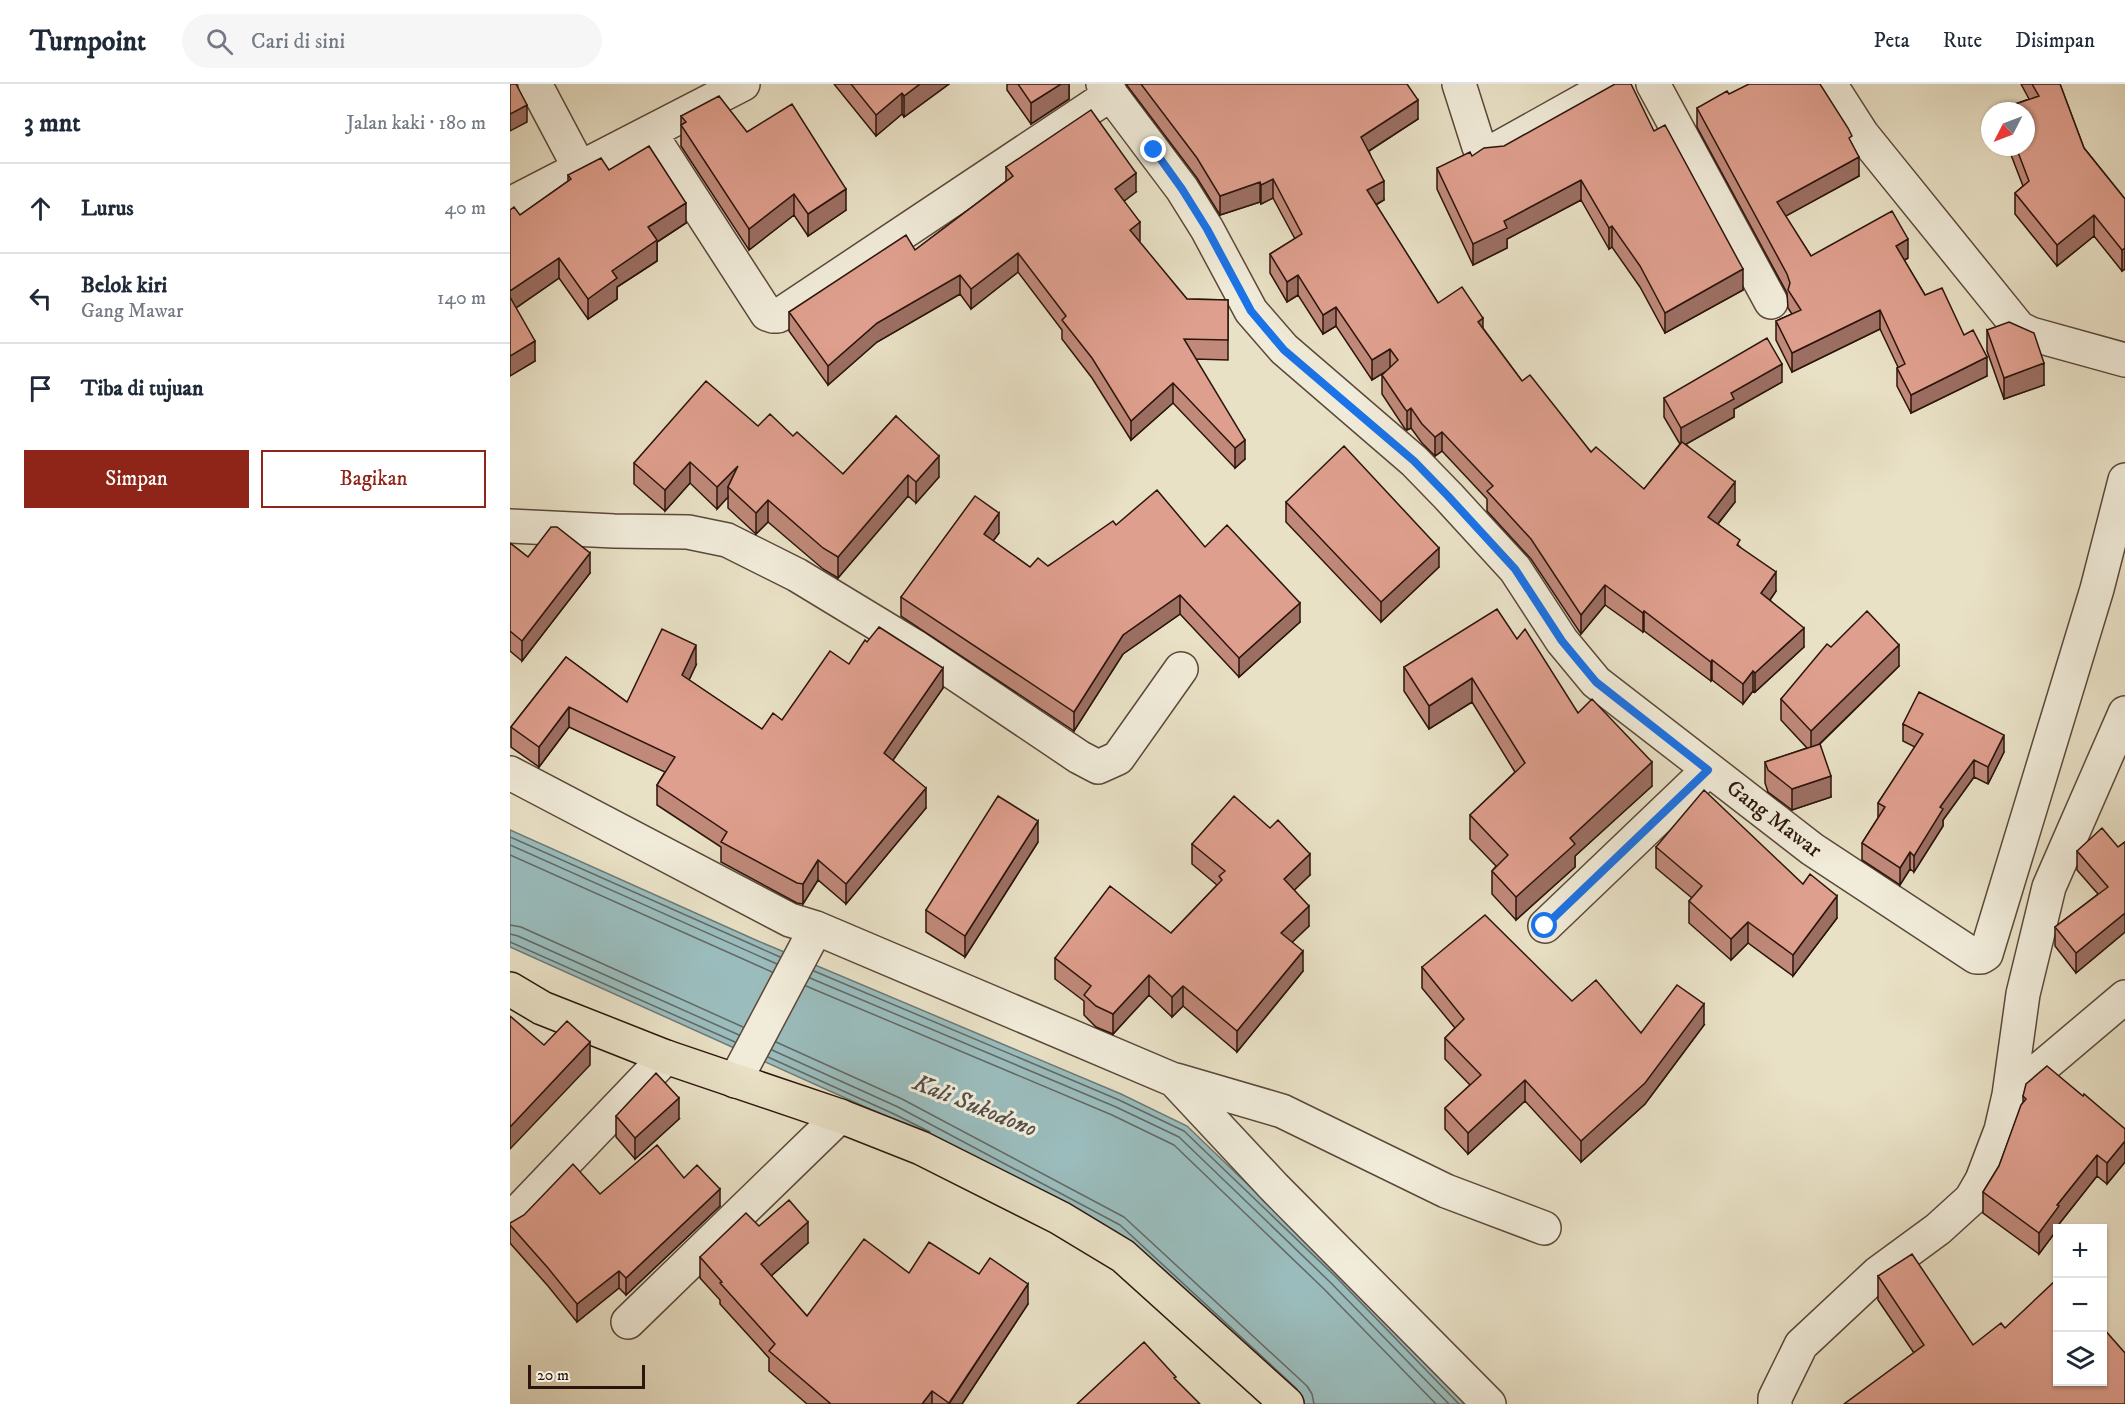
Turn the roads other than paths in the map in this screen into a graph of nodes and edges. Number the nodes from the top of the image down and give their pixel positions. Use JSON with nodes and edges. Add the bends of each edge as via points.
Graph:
{"nodes":[{"id":1,"x":534,"y":84,"type":"edge"},
{"id":2,"x":743,"y":84,"type":"edge"},
{"id":3,"x":1459,"y":84,"type":"edge"},
{"id":4,"x":1613,"y":84,"type":"edge"},
{"id":5,"x":1653,"y":84,"type":"edge"},
{"id":6,"x":1830,"y":84,"type":"edge"},
{"id":7,"x":1107,"y":89,"type":"edge"},
{"id":8,"x":650,"y":133,"type":"junction"},
{"id":9,"x":580,"y":169,"type":"junction"},
{"id":10,"x":510,"y":204,"type":"edge"},
{"id":11,"x":1771,"y":302,"type":"dead end"},
{"id":12,"x":2125,"y":360,"type":"edge"},
{"id":13,"x":2125,"y":480,"type":"edge"},
{"id":14,"x":510,"y":526,"type":"edge"},
{"id":15,"x":1181,"y":669,"type":"dead end"},
{"id":16,"x":2125,"y":713,"type":"edge"},
{"id":17,"x":1708,"y":770,"type":"junction"},
{"id":18,"x":510,"y":773,"type":"edge"},
{"id":19,"x":1545,"y":926,"type":"dead end"},
{"id":20,"x":811,"y":937,"type":"junction"},
{"id":21,"x":510,"y":990,"type":"edge"},
{"id":22,"x":2125,"y":997,"type":"edge"},
{"id":23,"x":666,"y":1057,"type":"junction"},
{"id":24,"x":740,"y":1072,"type":"junction"},
{"id":25,"x":1174,"y":1080,"type":"junction"},
{"id":26,"x":2009,"y":1095,"type":"junction"},
{"id":27,"x":840,"y":1116,"type":"junction"},
{"id":28,"x":510,"y":1220,"type":"edge"},
{"id":29,"x":1544,"y":1228,"type":"dead end"},
{"id":30,"x":628,"y":1322,"type":"dead end"},
{"id":31,"x":1287,"y":1404,"type":"edge"},
{"id":32,"x":1489,"y":1404,"type":"edge"},
{"id":33,"x":1775,"y":1404,"type":"edge"}],
"edges":[{"from":1,"to":9,"type":"street"},
{"from":2,"to":8,"type":"street"},
{"from":3,"to":4,"type":"street","via":[[1479,147],[1489,151]]},
{"from":5,"to":11,"type":"street"},
{"from":6,"to":12,"type":"street","via":[[1862,134],[2019,328]]},
{"from":7,"to":8,"type":"street","via":[[778,316],[767,314]]},
{"from":7,"to":17,"type":"street","name":"Gang Mawar","via":[[1182,189],[1251,311],[1284,350],[1414,461],[1448,496],[1515,569],[1562,641],[1596,682]]},
{"from":8,"to":9,"type":"street"},
{"from":9,"to":10,"type":"street"},
{"from":13,"to":17,"type":"street","name":"Gang Mawar","via":[[2094,600],[1990,943],[1982,957],[1976,957],[1812,849]]},
{"from":14,"to":15,"type":"street","via":[[688,532],[727,540],[796,575],[894,634],[1098,767],[1118,758]]},
{"from":16,"to":26,"type":"street","via":[[2049,887],[2023,994]]},
{"from":17,"to":19,"type":"street"},
{"from":18,"to":20,"type":"street","via":[[790,920]]},
{"from":20,"to":24,"type":"street"},
{"from":20,"to":25,"type":"street"},
{"from":21,"to":23,"type":"main road","via":[[542,1008]]},
{"from":22,"to":26,"type":"street"},
{"from":23,"to":24,"type":"main road"},
{"from":23,"to":28,"type":"street"},
{"from":24,"to":27,"type":"main road"},
{"from":25,"to":29,"type":"street","via":[[1282,1111],[1446,1191]]},
{"from":25,"to":32,"type":"street"},
{"from":26,"to":33,"type":"street","via":[[2001,1130],[1971,1199],[1878,1273],[1801,1345]]},
{"from":27,"to":30,"type":"street"},
{"from":27,"to":31,"type":"main road","via":[[921,1148],[1060,1218],[1123,1256]]}]}
